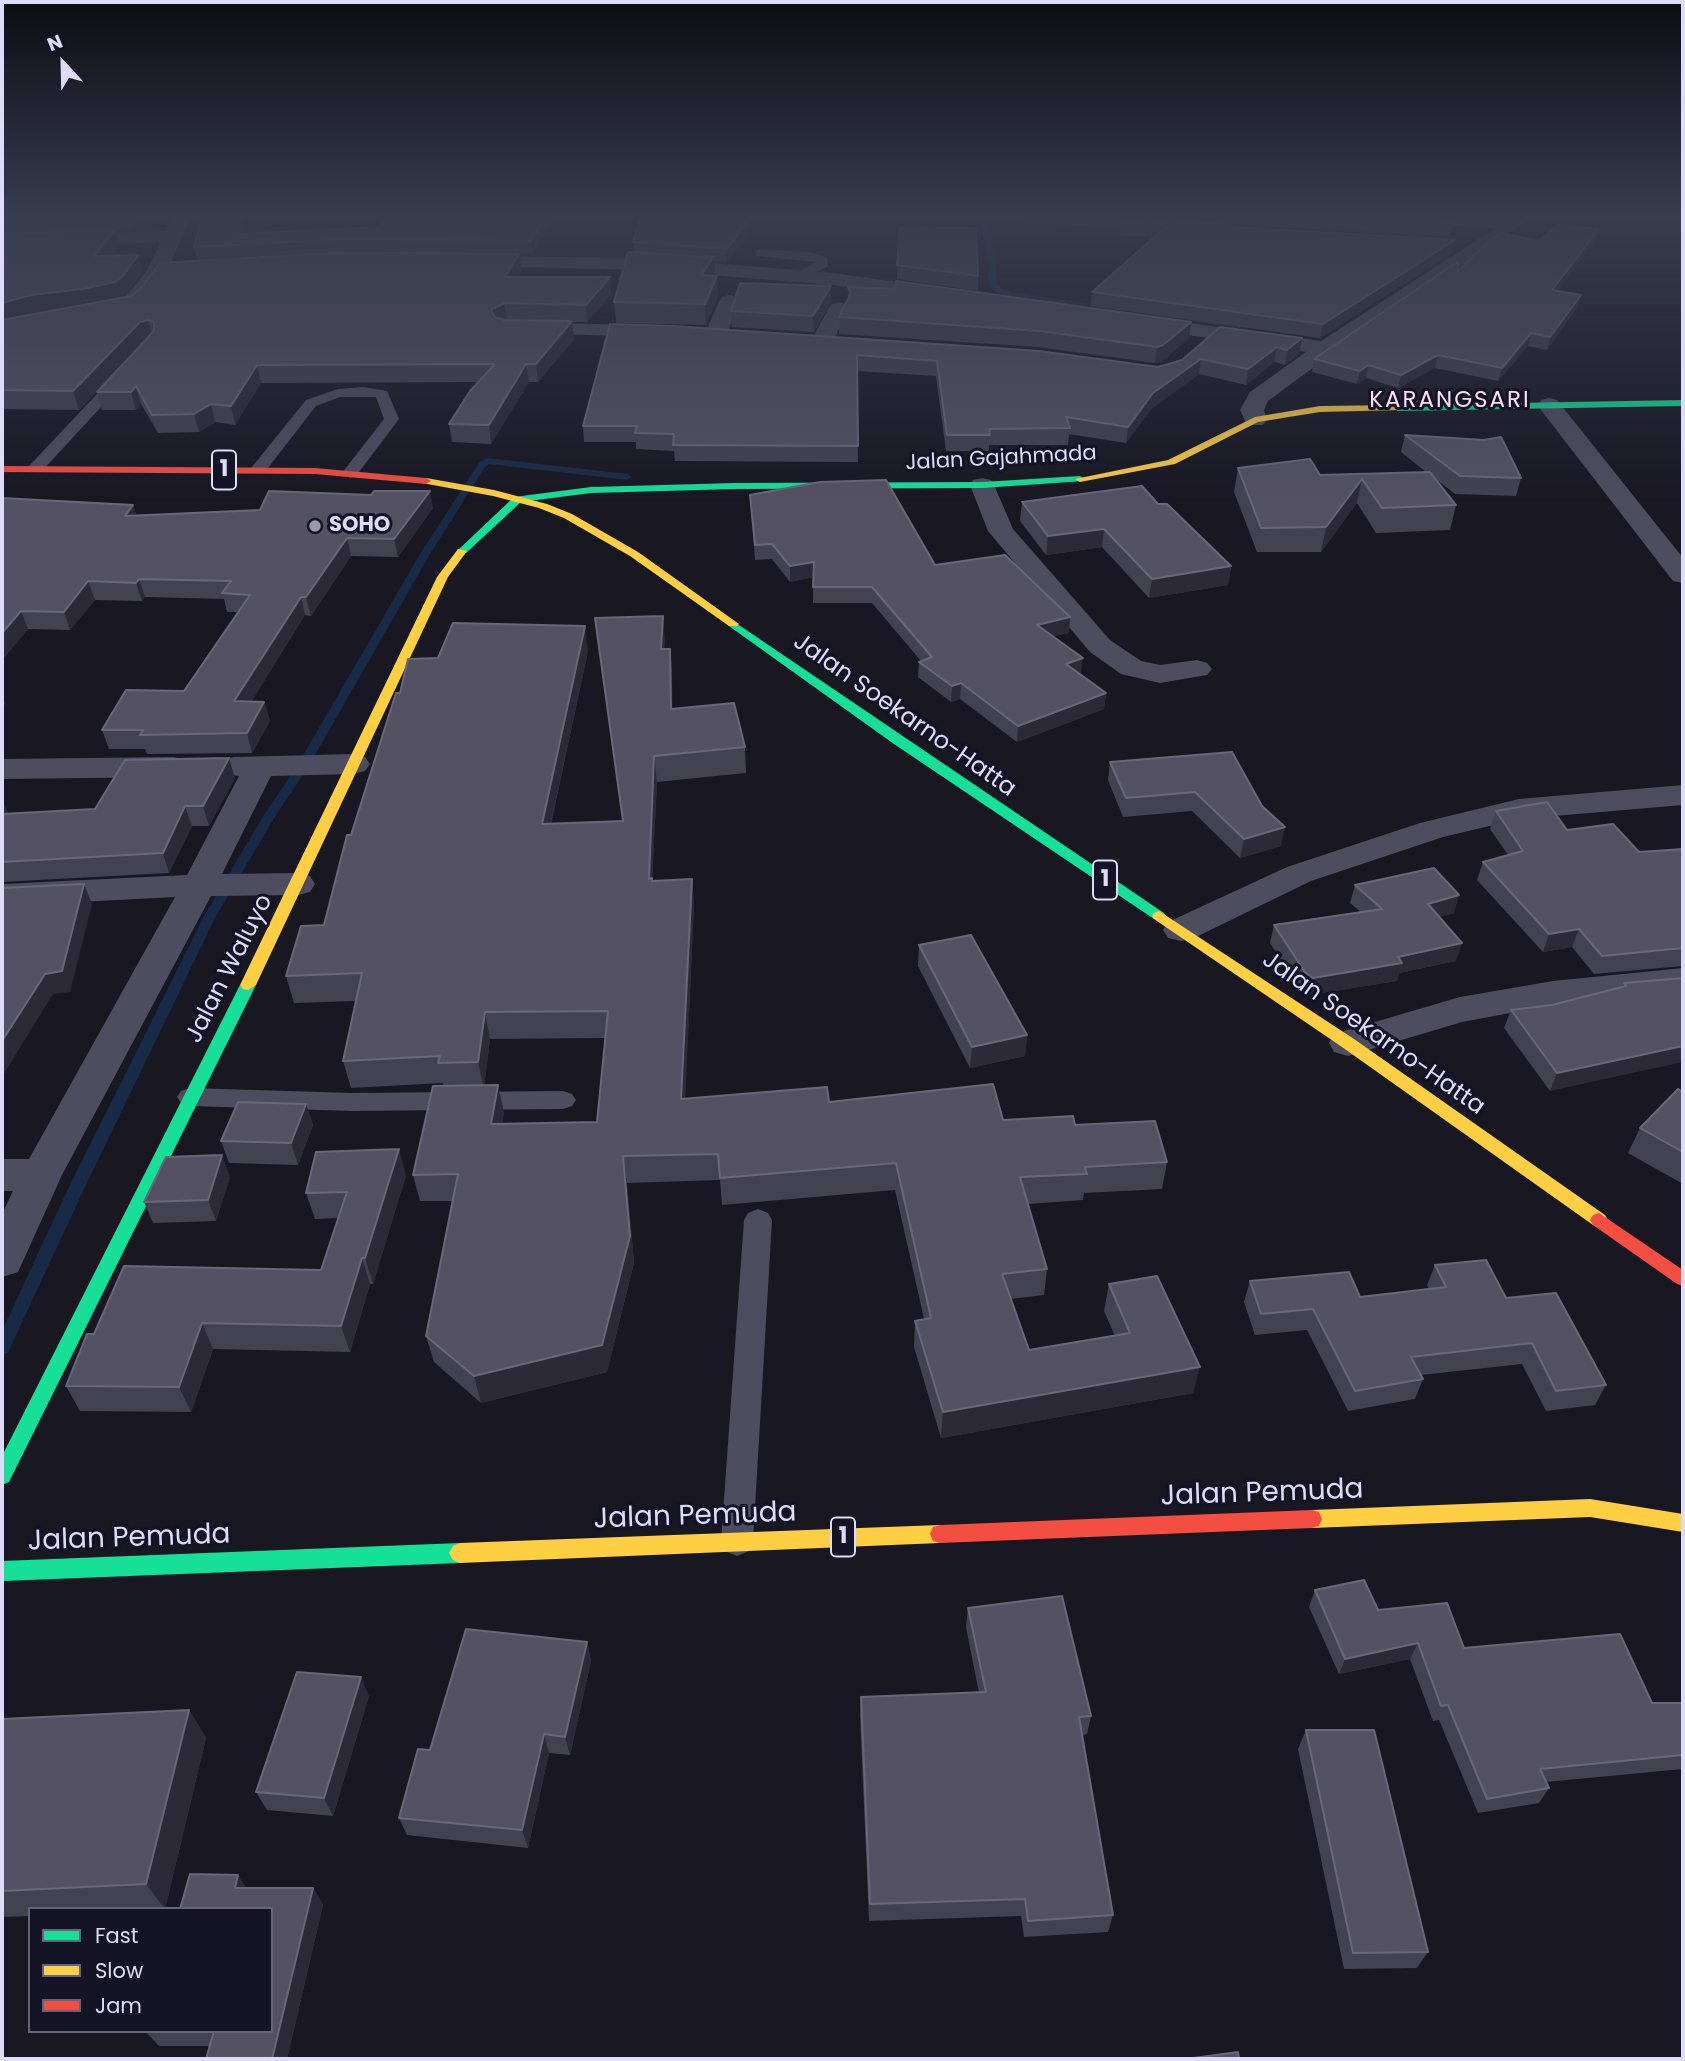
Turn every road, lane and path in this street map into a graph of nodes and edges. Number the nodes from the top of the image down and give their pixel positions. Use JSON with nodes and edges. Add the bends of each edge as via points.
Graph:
{"nodes":[{"id":1,"x":114,"y":310,"type":"edge"},
{"id":2,"x":720,"y":310,"type":"edge"},
{"id":3,"x":838,"y":310,"type":"edge"},
{"id":4,"x":1382,"y":310,"type":"edge"},
{"id":5,"x":108,"y":312,"type":"edge"},
{"id":6,"x":1118,"y":319,"type":"edge"},
{"id":7,"x":506,"y":329,"type":"edge"},
{"id":8,"x":1213,"y":332,"type":"junction"},
{"id":9,"x":698,"y":333,"type":"junction"},
{"id":10,"x":742,"y":336,"type":"edge"},
{"id":11,"x":796,"y":340,"type":"edge"},
{"id":12,"x":822,"y":341,"type":"junction"},
{"id":13,"x":846,"y":343,"type":"edge"},
{"id":14,"x":1196,"y":347,"type":"edge"},
{"id":15,"x":1325,"y":348,"type":"junction"},
{"id":16,"x":134,"y":363,"type":"edge"},
{"id":17,"x":1683,"y":403,"type":"edge"},
{"id":18,"x":1549,"y":405,"type":"junction"},
{"id":19,"x":1255,"y":420,"type":"junction"},
{"id":20,"x":2,"y":469,"type":"edge"},
{"id":21,"x":35,"y":469,"type":"junction"},
{"id":22,"x":258,"y":470,"type":"junction"},
{"id":23,"x":350,"y":473,"type":"junction"},
{"id":24,"x":982,"y":485,"type":"junction"},
{"id":25,"x":518,"y":499,"type":"junction"},
{"id":26,"x":1683,"y":575,"type":"edge"},
{"id":27,"x":1197,"y":669,"type":"dead end"},
{"id":28,"x":342,"y":764,"type":"junction"},
{"id":29,"x":267,"y":766,"type":"junction"},
{"id":30,"x":2,"y":769,"type":"edge"},
{"id":31,"x":1683,"y":796,"type":"edge"},
{"id":32,"x":284,"y":884,"type":"junction"},
{"id":33,"x":207,"y":885,"type":"junction"},
{"id":34,"x":2,"y":895,"type":"edge"},
{"id":35,"x":1181,"y":930,"type":"junction"},
{"id":36,"x":1683,"y":980,"type":"edge"},
{"id":37,"x":1348,"y":1043,"type":"junction"},
{"id":38,"x":190,"y":1097,"type":"junction"},
{"id":39,"x":563,"y":1100,"type":"dead end"},
{"id":40,"x":21,"y":1175,"type":"edge"},
{"id":41,"x":758,"y":1220,"type":"dead end"},
{"id":42,"x":2,"y":1260,"type":"edge"},
{"id":43,"x":1683,"y":1279,"type":"edge"},
{"id":44,"x":2,"y":1476,"type":"edge"},
{"id":45,"x":1683,"y":1523,"type":"edge"},
{"id":46,"x":737,"y":1541,"type":"junction"},
{"id":47,"x":2,"y":1571,"type":"edge"}],
"edges":[{"from":1,"to":5,"type":"street"},
{"from":2,"to":9,"type":"street"},
{"from":3,"to":12,"type":"street"},
{"from":4,"to":15,"type":"street"},
{"from":6,"to":8,"type":"street"},
{"from":7,"to":9,"type":"street"},
{"from":8,"to":14,"type":"street"},
{"from":8,"to":15,"type":"street"},
{"from":9,"to":10,"type":"street"},
{"from":11,"to":12,"type":"street"},
{"from":12,"to":13,"type":"street"},
{"from":15,"to":19,"type":"street","via":[[1258,397],[1252,410]]},
{"from":16,"to":21,"type":"lane"},
{"from":17,"to":18,"type":"main road","name":"Jalan Gajahmada"},
{"from":18,"to":19,"type":"main road","name":"Jalan Gajahmada","via":[[1321,409]]},
{"from":18,"to":26,"type":"street"},
{"from":19,"to":24,"type":"main road","name":"Jalan Gajahmada","via":[[1182,457],[1140,469],[1053,482]]},
{"from":20,"to":21,"type":"main road","name":"Jalan Soekarno-Hatta","number":"1"},
{"from":21,"to":22,"type":"main road","name":"Jalan Soekarno-Hatta","number":"1"},
{"from":22,"to":23,"type":"main road","name":"Jalan Soekarno-Hatta","number":"1"},
{"from":22,"to":23,"type":"lane","via":[[311,404],[338,393],[382,394],[392,419]]},
{"from":23,"to":25,"type":"main road","name":"Jalan Soekarno-Hatta","number":"1","via":[[445,483]]},
{"from":24,"to":25,"type":"main road","name":"Jalan Gajahmada","via":[[591,490]]},
{"from":24,"to":27,"type":"street","via":[[1001,531],[1100,646],[1131,668],[1160,674]]},
{"from":25,"to":28,"type":"main road","name":"Jalan Waluyo","via":[[467,544],[443,577]]},
{"from":25,"to":35,"type":"main road","name":"Jalan Soekarno-Hatta","number":"1","via":[[568,516],[634,554],[899,741]]},
{"from":28,"to":29,"type":"street"},
{"from":28,"to":32,"type":"main road","name":"Jalan Waluyo"},
{"from":29,"to":30,"type":"street"},
{"from":29,"to":33,"type":"street"},
{"from":31,"to":35,"type":"street","via":[[1519,809],[1432,830],[1299,874]]},
{"from":32,"to":33,"type":"street"},
{"from":32,"to":38,"type":"main road","name":"Jalan Waluyo"},
{"from":33,"to":34,"type":"street"},
{"from":33,"to":40,"type":"street"},
{"from":35,"to":37,"type":"main road","name":"Jalan Soekarno-Hatta","number":"1"},
{"from":36,"to":37,"type":"street","via":[[1553,993],[1460,1010]]},
{"from":37,"to":43,"type":"main road","name":"Jalan Soekarno-Hatta","number":"1"},
{"from":38,"to":39,"type":"lane","via":[[352,1102]]},
{"from":38,"to":44,"type":"main road","name":"Jalan Waluyo"},
{"from":40,"to":42,"type":"street"},
{"from":41,"to":46,"type":"lane"},
{"from":45,"to":46,"type":"main road","name":"Jalan Pemuda","number":"1","via":[[1590,1508]]},
{"from":46,"to":47,"type":"main road","name":"Jalan Pemuda","number":"1"}]}
